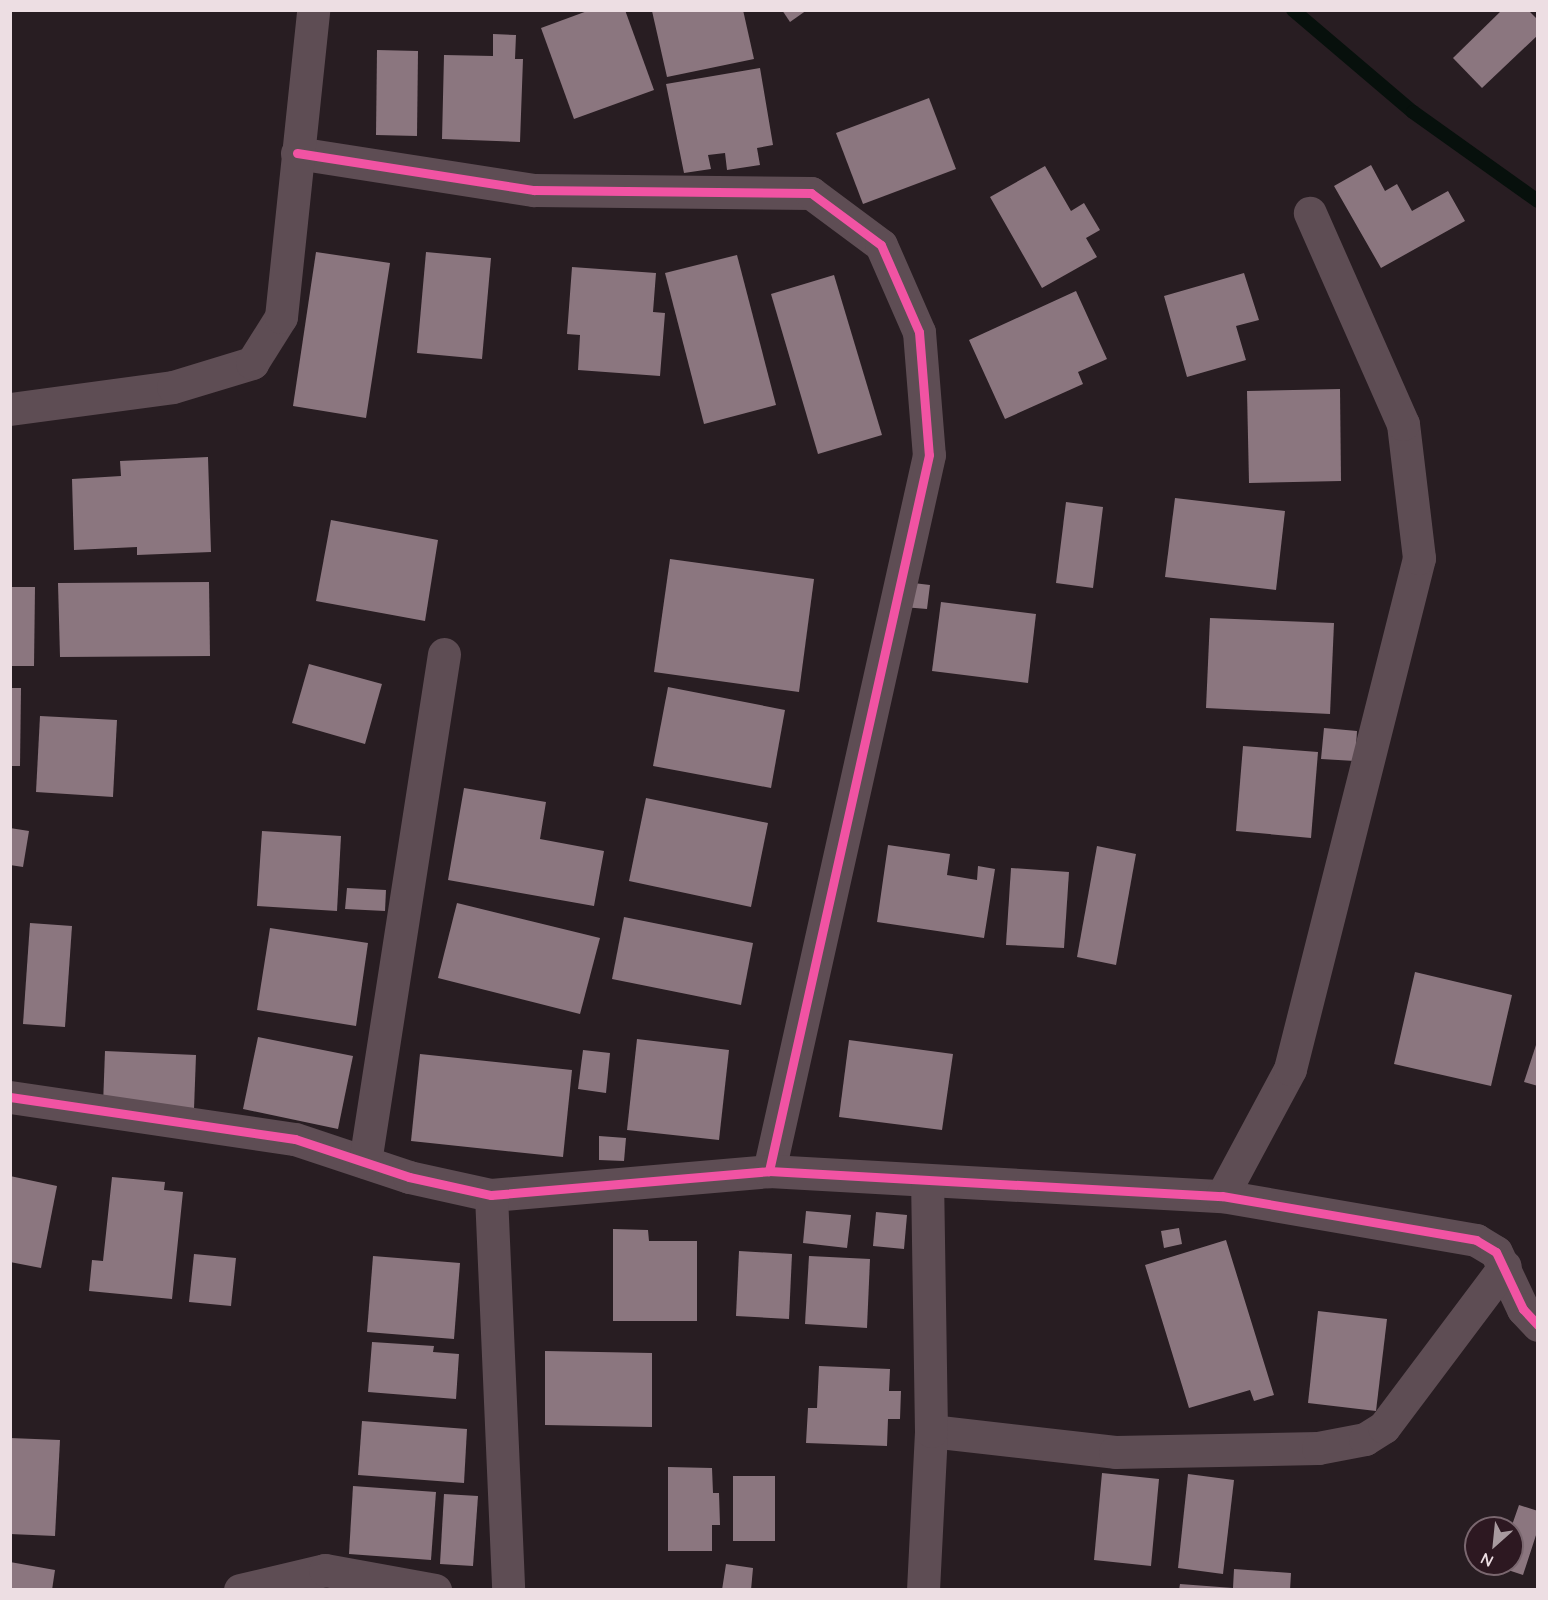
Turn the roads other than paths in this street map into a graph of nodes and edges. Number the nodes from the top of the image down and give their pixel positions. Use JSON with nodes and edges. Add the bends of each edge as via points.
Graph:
{"nodes":[{"id":1,"x":313,"y":10,"type":"edge"},
{"id":2,"x":297,"y":153,"type":"junction"},
{"id":3,"x":1310,"y":213,"type":"dead end"},
{"id":4,"x":10,"y":410,"type":"edge"},
{"id":5,"x":444,"y":654,"type":"dead end"},
{"id":6,"x":10,"y":1097,"type":"edge"},
{"id":7,"x":365,"y":1162,"type":"junction"},
{"id":8,"x":769,"y":1171,"type":"junction"},
{"id":9,"x":927,"y":1182,"type":"junction"},
{"id":10,"x":491,"y":1195,"type":"junction"},
{"id":11,"x":1222,"y":1196,"type":"junction"},
{"id":12,"x":1505,"y":1266,"type":"junction"},
{"id":13,"x":1538,"y":1325,"type":"edge"},
{"id":14,"x":931,"y":1431,"type":"junction"},
{"id":15,"x":240,"y":1590,"type":"edge"},
{"id":16,"x":435,"y":1590,"type":"edge"},
{"id":17,"x":508,"y":1590,"type":"edge"},
{"id":18,"x":923,"y":1590,"type":"edge"}],
"edges":[{"from":1,"to":2,"type":"street"},
{"from":2,"to":4,"type":"street","via":[[281,317],[252,363],[173,387]]},
{"from":2,"to":8,"type":"street","via":[[534,190],[810,193],[881,245],[918,332],[929,455]]},
{"from":3,"to":11,"type":"street","via":[[1403,424],[1419,558],[1290,1070]]},
{"from":5,"to":7,"type":"street"},
{"from":6,"to":7,"type":"street","via":[[295,1139]]},
{"from":7,"to":10,"type":"street","via":[[409,1177]]},
{"from":8,"to":9,"type":"street"},
{"from":8,"to":10,"type":"street"},
{"from":9,"to":11,"type":"street"},
{"from":9,"to":14,"type":"street"},
{"from":10,"to":17,"type":"street"},
{"from":11,"to":12,"type":"street","via":[[1476,1240],[1496,1252]]},
{"from":12,"to":13,"type":"street","via":[[1523,1309]]},
{"from":12,"to":14,"type":"street","via":[[1384,1427],[1365,1438],[1318,1448],[1115,1452]]},
{"from":14,"to":18,"type":"street"},
{"from":15,"to":16,"type":"street","via":[[325,1570]]}]}
